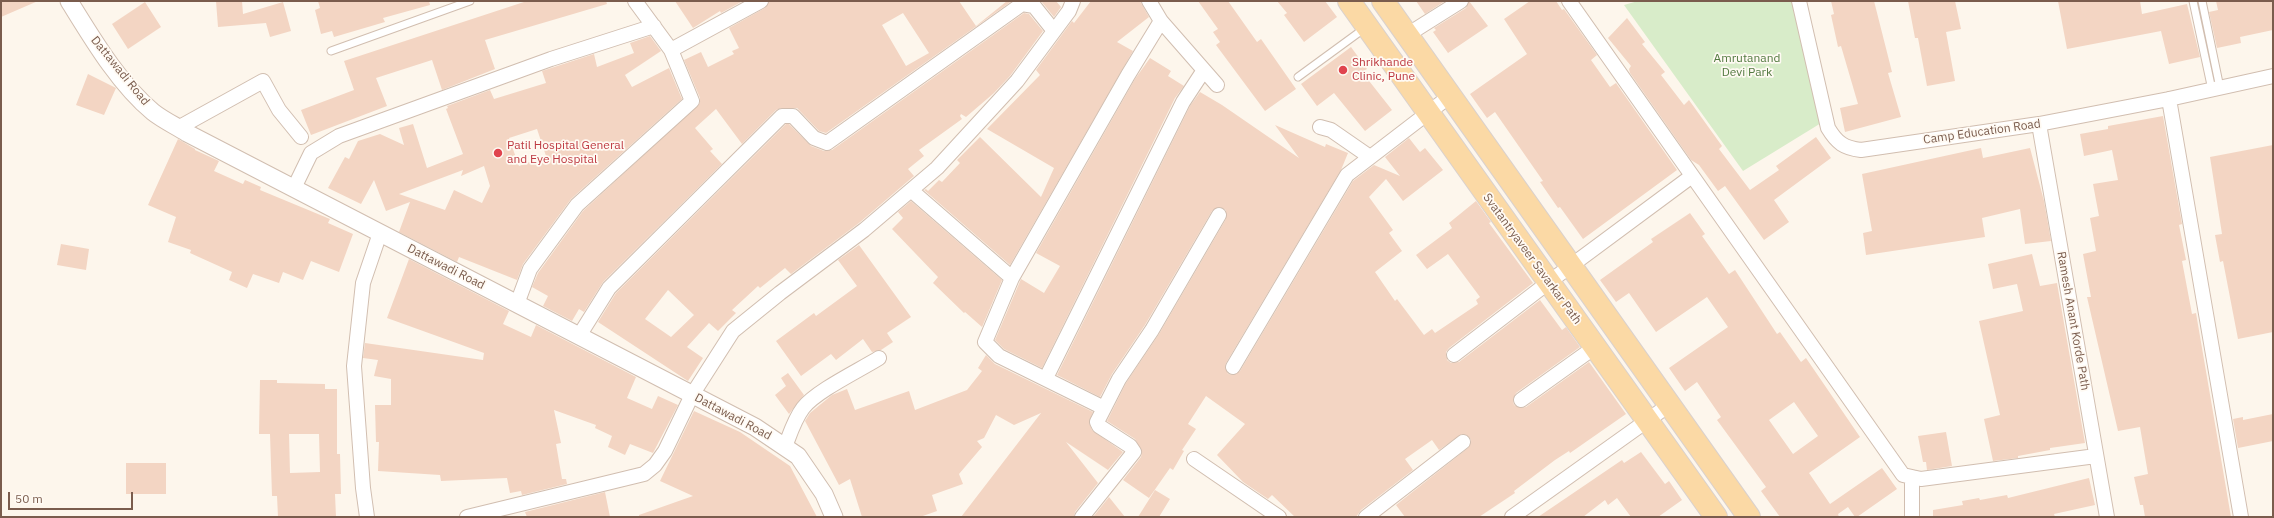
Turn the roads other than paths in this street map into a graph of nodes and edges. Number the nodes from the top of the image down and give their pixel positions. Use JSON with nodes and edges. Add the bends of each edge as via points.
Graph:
{"nodes":[{"id":1,"x":69,"y":1,"type":"edge"},
{"id":2,"x":470,"y":1,"type":"edge"},
{"id":3,"x":635,"y":1,"type":"edge"},
{"id":4,"x":761,"y":1,"type":"edge"},
{"id":5,"x":1074,"y":1,"type":"edge"},
{"id":6,"x":1149,"y":1,"type":"edge"},
{"id":7,"x":1348,"y":1,"type":"edge"},
{"id":8,"x":1383,"y":1,"type":"edge"},
{"id":9,"x":1461,"y":1,"type":"edge"},
{"id":10,"x":1569,"y":1,"type":"edge"},
{"id":11,"x":1799,"y":1,"type":"edge"},
{"id":12,"x":2193,"y":1,"type":"edge"},
{"id":13,"x":2202,"y":1,"type":"edge"},
{"id":14,"x":1161,"y":21,"type":"junction"},
{"id":15,"x":654,"y":26,"type":"junction"},
{"id":16,"x":1367,"y":27,"type":"junction"},
{"id":17,"x":1054,"y":31,"type":"junction"},
{"id":18,"x":1407,"y":35,"type":"junction"},
{"id":19,"x":671,"y":50,"type":"junction"},
{"id":20,"x":331,"y":51,"type":"dead end"},
{"id":21,"x":1204,"y":70,"type":"junction"},
{"id":22,"x":2273,"y":76,"type":"edge"},
{"id":23,"x":1298,"y":77,"type":"dead end"},
{"id":24,"x":1218,"y":85,"type":"dead end"},
{"id":25,"x":2216,"y":89,"type":"junction"},
{"id":26,"x":1450,"y":96,"type":"junction"},
{"id":27,"x":2169,"y":99,"type":"junction"},
{"id":28,"x":1427,"y":113,"type":"junction"},
{"id":29,"x":2039,"y":124,"type":"junction"},
{"id":30,"x":178,"y":128,"type":"junction"},
{"id":31,"x":1320,"y":128,"type":"dead end"},
{"id":32,"x":302,"y":137,"type":"dead end"},
{"id":33,"x":1370,"y":157,"type":"junction"},
{"id":34,"x":1692,"y":176,"type":"junction"},
{"id":35,"x":294,"y":188,"type":"junction"},
{"id":36,"x":912,"y":191,"type":"junction"},
{"id":37,"x":1219,"y":215,"type":"dead end"},
{"id":38,"x":380,"y":233,"type":"junction"},
{"id":39,"x":1571,"y":266,"type":"junction"},
{"id":40,"x":1012,"y":278,"type":"junction"},
{"id":41,"x":1549,"y":282,"type":"junction"},
{"id":42,"x":517,"y":304,"type":"junction"},
{"id":43,"x":579,"y":336,"type":"junction"},
{"id":44,"x":1595,"y":347,"type":"junction"},
{"id":45,"x":1454,"y":355,"type":"dead end"},
{"id":46,"x":880,"y":358,"type":"dead end"},
{"id":47,"x":1233,"y":367,"type":"dead end"},
{"id":48,"x":1046,"y":378,"type":"junction"},
{"id":49,"x":692,"y":395,"type":"junction"},
{"id":50,"x":1521,"y":400,"type":"dead end"},
{"id":51,"x":1669,"y":405,"type":"junction"},
{"id":52,"x":1104,"y":408,"type":"junction"},
{"id":53,"x":1648,"y":421,"type":"junction"},
{"id":54,"x":1463,"y":442,"type":"dead end"},
{"id":55,"x":785,"y":447,"type":"junction"},
{"id":56,"x":2096,"y":456,"type":"junction"},
{"id":57,"x":1194,"y":459,"type":"dead end"},
{"id":58,"x":1912,"y":477,"type":"junction"},
{"id":59,"x":505,"y":512,"type":"edge"},
{"id":60,"x":367,"y":517,"type":"edge"},
{"id":61,"x":467,"y":517,"type":"edge"},
{"id":62,"x":834,"y":517,"type":"edge"},
{"id":63,"x":1082,"y":517,"type":"edge"},
{"id":64,"x":1279,"y":517,"type":"edge"},
{"id":65,"x":1366,"y":517,"type":"edge"},
{"id":66,"x":1512,"y":517,"type":"edge"},
{"id":67,"x":1716,"y":517,"type":"edge"},
{"id":68,"x":1749,"y":517,"type":"edge"},
{"id":69,"x":1912,"y":517,"type":"edge"},
{"id":70,"x":2108,"y":517,"type":"edge"},
{"id":71,"x":2241,"y":517,"type":"edge"}],
"edges":[{"from":1,"to":30,"type":"street","name":"Dattawadi Road","via":[[96,43],[126,82],[153,112]]},
{"from":2,"to":20,"type":"lane"},
{"from":3,"to":15,"type":"street"},
{"from":4,"to":19,"type":"street"},
{"from":5,"to":17,"type":"street"},
{"from":6,"to":14,"type":"street"},
{"from":7,"to":16,"type":"main road","name":"Svatantryaveer Savarkar Path"},
{"from":8,"to":18,"type":"main road"},
{"from":9,"to":18,"type":"street"},
{"from":10,"to":34,"type":"street"},
{"from":11,"to":29,"type":"street","name":"Camp Education Road","via":[[1828,128],[1836,141],[1847,148],[1862,150]]},
{"from":12,"to":25,"type":"lane"},
{"from":13,"to":25,"type":"lane"},
{"from":14,"to":21,"type":"street"},
{"from":14,"to":40,"type":"street"},
{"from":15,"to":19,"type":"street"},
{"from":15,"to":35,"type":"street","via":[[551,58],[339,136],[311,153]]},
{"from":16,"to":23,"type":"lane"},
{"from":16,"to":28,"type":"main road","name":"Svatantryaveer Savarkar Path"},
{"from":17,"to":36,"type":"street","via":[[1017,81],[938,168]]},
{"from":17,"to":43,"type":"street","via":[[1034,6],[1022,4],[826,143],[814,138],[793,116],[782,116],[610,288]]},
{"from":18,"to":26,"type":"main road"},
{"from":19,"to":42,"type":"street","via":[[692,100],[578,205],[530,269]]},
{"from":21,"to":24,"type":"street"},
{"from":21,"to":48,"type":"street","via":[[1183,102]]},
{"from":22,"to":25,"type":"street","name":"Camp Education Road"},
{"from":25,"to":27,"type":"street","name":"Camp Education Road"},
{"from":26,"to":28,"type":"street"},
{"from":26,"to":39,"type":"main road"},
{"from":27,"to":29,"type":"street","name":"Camp Education Road"},
{"from":27,"to":71,"type":"street"},
{"from":28,"to":33,"type":"street"},
{"from":28,"to":41,"type":"main road","name":"Svatantryaveer Savarkar Path"},
{"from":29,"to":56,"type":"street","name":"Ramesh Anant Korde Path"},
{"from":30,"to":32,"type":"street","via":[[263,81],[279,110]]},
{"from":30,"to":35,"type":"street","name":"Dattawadi Road"},
{"from":31,"to":33,"type":"street","via":[[1331,130]]},
{"from":33,"to":47,"type":"street","via":[[1347,175]]},
{"from":34,"to":39,"type":"street"},
{"from":34,"to":58,"type":"street","via":[[1890,458],[1903,474]]},
{"from":35,"to":38,"type":"street","name":"Dattawadi Road"},
{"from":36,"to":40,"type":"street"},
{"from":36,"to":49,"type":"street","via":[[733,331]]},
{"from":37,"to":52,"type":"street"},
{"from":38,"to":42,"type":"street","name":"Dattawadi Road"},
{"from":38,"to":60,"type":"street","via":[[363,283],[354,366]]},
{"from":39,"to":41,"type":"street"},
{"from":39,"to":51,"type":"main road"},
{"from":40,"to":48,"type":"street","via":[[985,342],[1000,356]]},
{"from":41,"to":44,"type":"main road","name":"Svatantryaveer Savarkar Path"},
{"from":41,"to":45,"type":"street"},
{"from":42,"to":43,"type":"street","name":"Dattawadi Road"},
{"from":43,"to":49,"type":"street","name":"Dattawadi Road"},
{"from":44,"to":50,"type":"street"},
{"from":44,"to":53,"type":"main road","name":"Svatantryaveer Savarkar Path"},
{"from":46,"to":55,"type":"street","via":[[816,396],[804,406],[796,417]]},
{"from":48,"to":52,"type":"street"},
{"from":49,"to":55,"type":"street","name":"Dattawadi Road","via":[[755,426]]},
{"from":49,"to":59,"type":"street","via":[[665,451],[655,465],[644,474]]},
{"from":51,"to":53,"type":"street"},
{"from":51,"to":68,"type":"main road"},
{"from":52,"to":63,"type":"street","via":[[1097,424],[1130,446],[1134,452]]},
{"from":53,"to":66,"type":"street"},
{"from":53,"to":67,"type":"main road","name":"Svatantryaveer Savarkar Path"},
{"from":54,"to":65,"type":"street"},
{"from":55,"to":62,"type":"street","name":"Dattawadi Road","via":[[798,456],[824,494]]},
{"from":56,"to":58,"type":"street","via":[[1921,479]]},
{"from":56,"to":70,"type":"street","name":"Ramesh Anant Korde Path"},
{"from":57,"to":64,"type":"street"},
{"from":58,"to":69,"type":"street"},
{"from":59,"to":61,"type":"street"}]}
